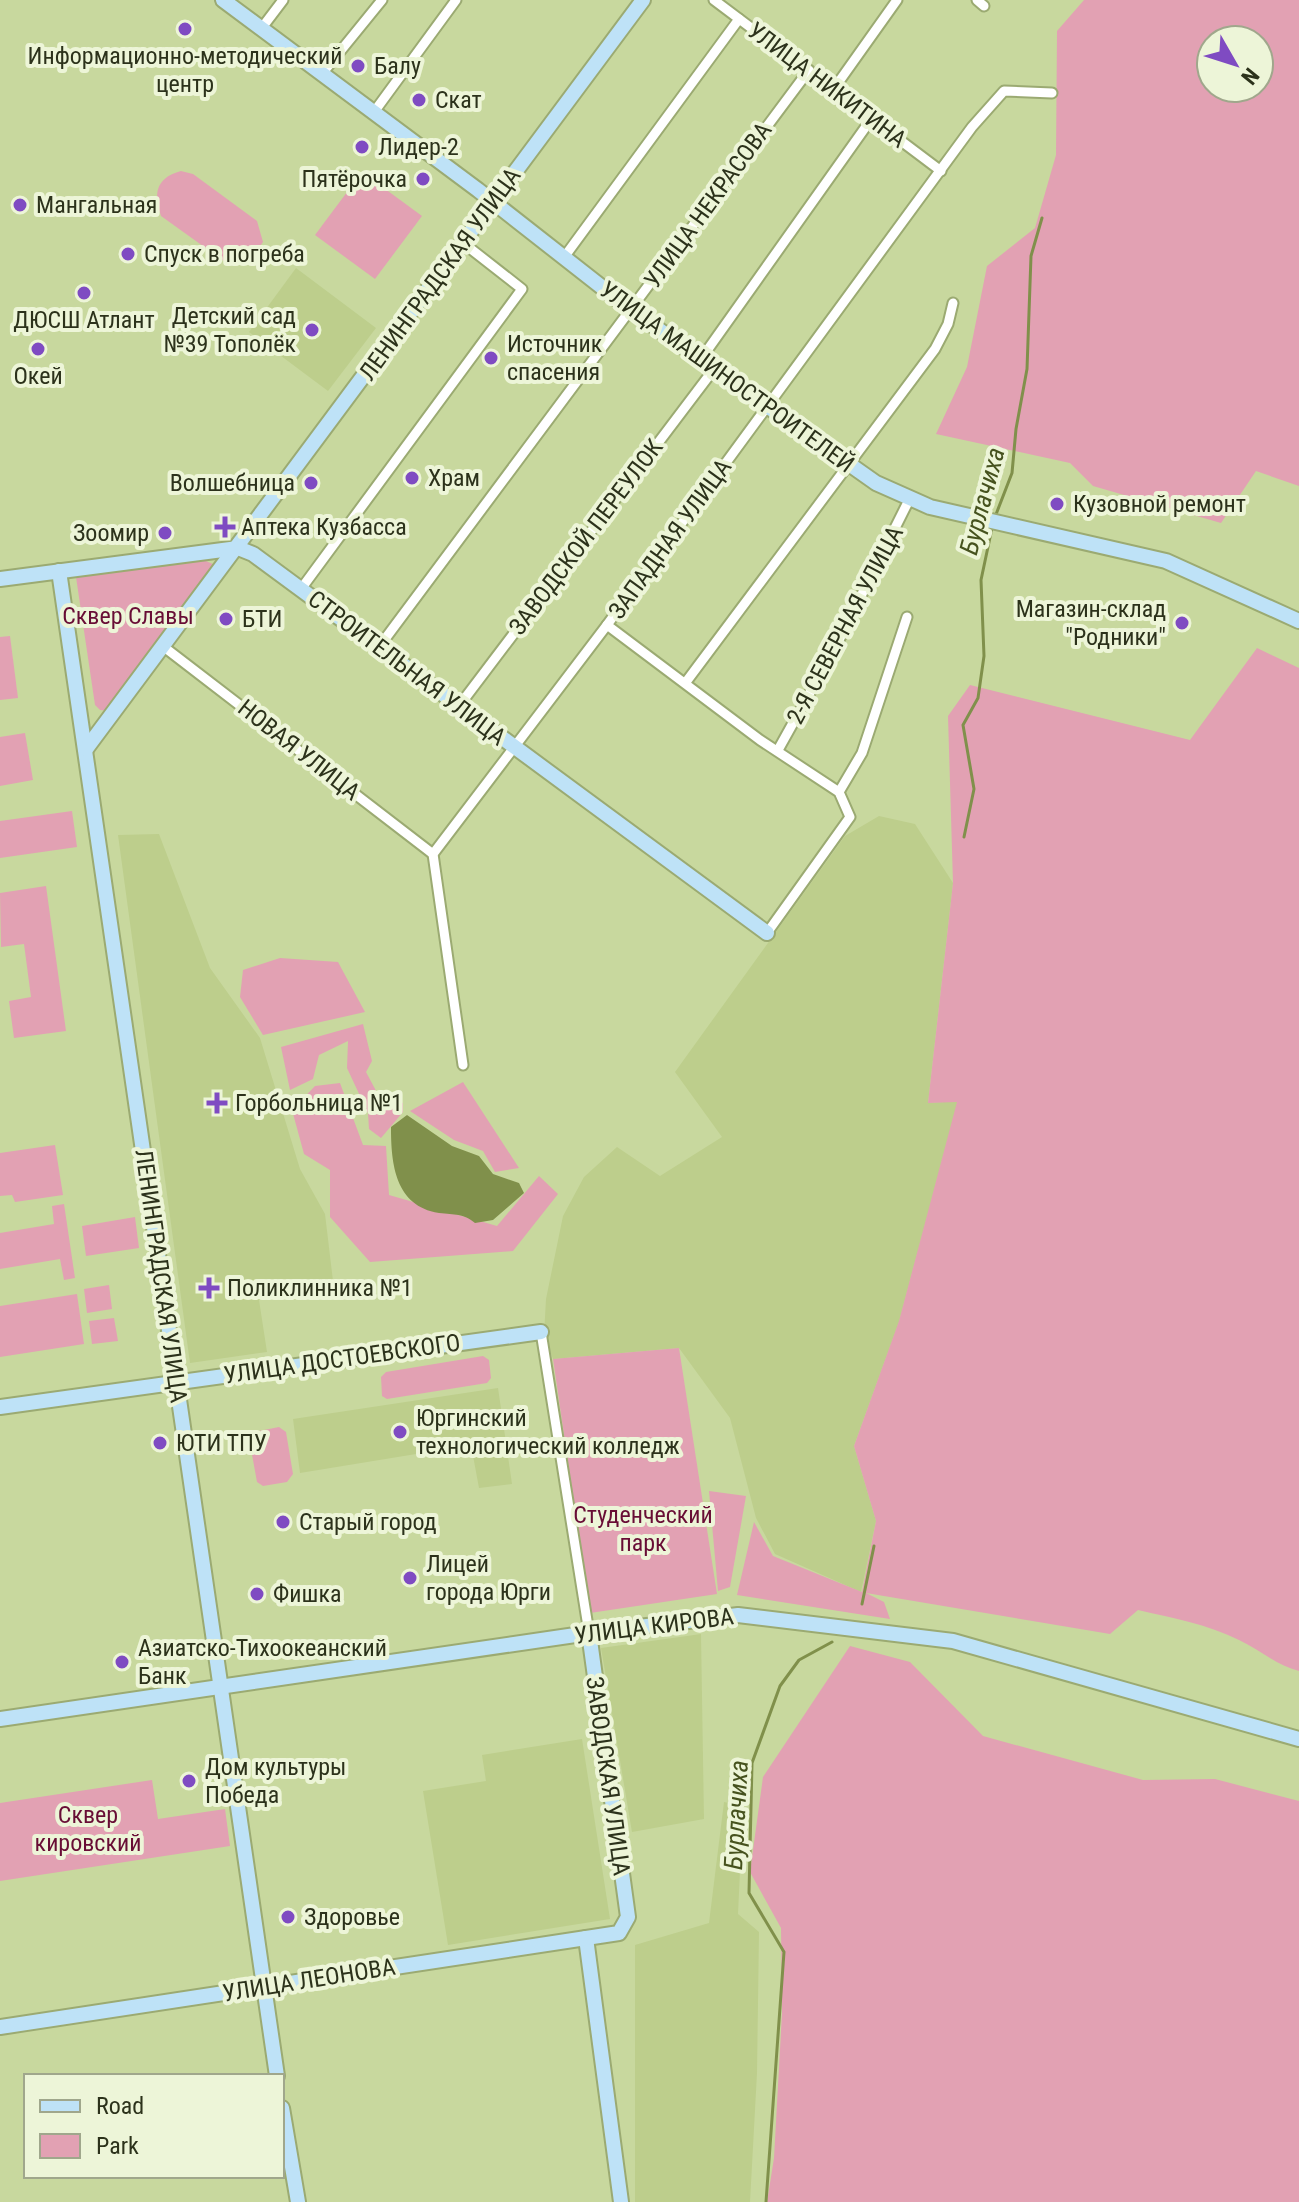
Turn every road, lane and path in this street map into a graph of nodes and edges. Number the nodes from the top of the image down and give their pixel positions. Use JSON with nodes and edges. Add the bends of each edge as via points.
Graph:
{"nodes":[{"id":1,"x":223,"y":0,"type":"edge"},
{"id":2,"x":283,"y":0,"type":"edge"},
{"id":3,"x":382,"y":0,"type":"edge"},
{"id":4,"x":456,"y":0,"type":"edge"},
{"id":5,"x":643,"y":0,"type":"edge"},
{"id":6,"x":714,"y":0,"type":"edge"},
{"id":7,"x":897,"y":0,"type":"edge"},
{"id":8,"x":739,"y":19,"type":"junction"},
{"id":9,"x":261,"y":29,"type":"junction"},
{"id":10,"x":809,"y":70,"type":"junction"},
{"id":11,"x":321,"y":75,"type":"junction"},
{"id":12,"x":833,"y":90,"type":"junction"},
{"id":13,"x":1052,"y":93,"type":"dead end"},
{"id":14,"x":374,"y":112,"type":"junction"},
{"id":15,"x":872,"y":118,"type":"junction"},
{"id":16,"x":941,"y":171,"type":"junction"},
{"id":17,"x":492,"y":202,"type":"junction"},
{"id":18,"x":462,"y":242,"type":"junction"},
{"id":19,"x":565,"y":256,"type":"junction"},
{"id":20,"x":953,"y":303,"type":"dead end"},
{"id":21,"x":631,"y":310,"type":"junction"},
{"id":22,"x":701,"y":359,"type":"junction"},
{"id":23,"x":714,"y":369,"type":"junction"},
{"id":24,"x":767,"y":408,"type":"junction"},
{"id":25,"x":848,"y":467,"type":"junction"},
{"id":26,"x":909,"y":500,"type":"junction"},
{"id":27,"x":238,"y":548,"type":"junction"},
{"id":28,"x":59,"y":571,"type":"junction"},
{"id":29,"x":0,"y":579,"type":"edge"},
{"id":30,"x":301,"y":589,"type":"junction"},
{"id":31,"x":907,"y":617,"type":"dead end"},
{"id":32,"x":1299,"y":621,"type":"edge"},
{"id":33,"x":607,"y":625,"type":"junction"},
{"id":34,"x":164,"y":647,"type":"junction"},
{"id":35,"x":379,"y":647,"type":"junction"},
{"id":36,"x":686,"y":682,"type":"junction"},
{"id":37,"x":459,"y":706,"type":"junction"},
{"id":38,"x":514,"y":747,"type":"junction"},
{"id":39,"x":86,"y":749,"type":"junction"},
{"id":40,"x":778,"y":750,"type":"junction"},
{"id":41,"x":839,"y":792,"type":"junction"},
{"id":42,"x":433,"y":854,"type":"junction"},
{"id":43,"x":767,"y":933,"type":"joint"},
{"id":44,"x":463,"y":1065,"type":"dead end"},
{"id":45,"x":541,"y":1332,"type":"joint"},
{"id":46,"x":176,"y":1381,"type":"junction"},
{"id":47,"x":0,"y":1407,"type":"edge"},
{"id":48,"x":589,"y":1633,"type":"junction"},
{"id":49,"x":220,"y":1688,"type":"junction"},
{"id":50,"x":0,"y":1719,"type":"edge"},
{"id":51,"x":1299,"y":1739,"type":"edge"},
{"id":52,"x":619,"y":1933,"type":"joint"},
{"id":53,"x":586,"y":1938,"type":"junction"},
{"id":54,"x":263,"y":1987,"type":"junction"},
{"id":55,"x":0,"y":2027,"type":"edge"},
{"id":56,"x":277,"y":2074,"type":"edge"},
{"id":57,"x":284,"y":2120,"type":"edge"},
{"id":58,"x":298,"y":2202,"type":"edge"},
{"id":59,"x":621,"y":2202,"type":"edge"}],
"edges":[{"from":1,"to":9,"type":"street","name":"УЛИЦА МАШИНОСТРОИТЕЛЕЙ"},
{"from":2,"to":9,"type":"street"},
{"from":3,"to":11,"type":"street"},
{"from":4,"to":14,"type":"street"},
{"from":5,"to":17,"type":"street","name":"ЛЕНИНГРАДСКАЯ УЛИЦА"},
{"from":6,"to":8,"type":"street","name":"УЛИЦА НИКИТИНА"},
{"from":7,"to":12,"type":"street"},
{"from":8,"to":10,"type":"street","name":"УЛИЦА НИКИТИНА"},
{"from":8,"to":19,"type":"street"},
{"from":9,"to":11,"type":"street","name":"УЛИЦА МАШИНОСТРОИТЕЛЕЙ"},
{"from":10,"to":12,"type":"street","name":"УЛИЦА НИКИТИНА"},
{"from":10,"to":21,"type":"street","name":"УЛИЦА НЕКРАСОВА"},
{"from":11,"to":14,"type":"street","name":"УЛИЦА МАШИНОСТРОИТЕЛЕЙ"},
{"from":12,"to":15,"type":"street","name":"УЛИЦА НИКИТИНА"},
{"from":13,"to":16,"type":"street","name":"ЗАПАДНАЯ УЛИЦА","via":[[1004,91]]},
{"from":14,"to":17,"type":"street","name":"УЛИЦА МАШИНОСТРОИТЕЛЕЙ"},
{"from":15,"to":16,"type":"street","name":"УЛИЦА НИКИТИНА"},
{"from":15,"to":22,"type":"street"},
{"from":16,"to":24,"type":"street","name":"ЗАПАДНАЯ УЛИЦА"},
{"from":17,"to":18,"type":"street","name":"ЛЕНИНГРАДСКАЯ УЛИЦА"},
{"from":17,"to":19,"type":"street","name":"УЛИЦА МАШИНОСТРОИТЕЛЕЙ"},
{"from":18,"to":27,"type":"street","name":"ЛЕНИНГРАДСКАЯ УЛИЦА"},
{"from":18,"to":30,"type":"street","via":[[522,289]]},
{"from":19,"to":21,"type":"street","name":"УЛИЦА МАШИНОСТРОИТЕЛЕЙ"},
{"from":20,"to":25,"type":"street","via":[[935,349]]},
{"from":21,"to":22,"type":"street","name":"УЛИЦА МАШИНОСТРОИТЕЛЕЙ"},
{"from":21,"to":35,"type":"street","name":"УЛИЦА НЕКРАСОВА"},
{"from":22,"to":23,"type":"street","name":"УЛИЦА МАШИНОСТРОИТЕЛЕЙ"},
{"from":23,"to":24,"type":"street","name":"УЛИЦА МАШИНОСТРОИТЕЛЕЙ"},
{"from":23,"to":37,"type":"street","name":"ЗАВОДСКОЙ ПЕРЕУЛОК"},
{"from":24,"to":25,"type":"street","name":"УЛИЦА МАШИНОСТРОИТЕЛЕЙ"},
{"from":24,"to":33,"type":"street","name":"ЗАПАДНАЯ УЛИЦА"},
{"from":25,"to":26,"type":"street","name":"УЛИЦА МАШИНОСТРОИТЕЛЕЙ"},
{"from":25,"to":36,"type":"street"},
{"from":26,"to":32,"type":"street","name":"УЛИЦА МАШИНОСТРОИТЕЛЕЙ","via":[[1166,561]]},
{"from":26,"to":40,"type":"street","name":"2-Я СЕВЕРНАЯ УЛИЦА"},
{"from":27,"to":28,"type":"street"},
{"from":27,"to":30,"type":"street","name":"СТРОИТЕЛЬНАЯ УЛИЦА"},
{"from":27,"to":34,"type":"street","name":"ЛЕНИНГРАДСКАЯ УЛИЦА"},
{"from":28,"to":29,"type":"street"},
{"from":28,"to":39,"type":"street","name":"ЛЕНИНГРАДСКАЯ УЛИЦА"},
{"from":30,"to":35,"type":"street","name":"СТРОИТЕЛЬНАЯ УЛИЦА"},
{"from":31,"to":41,"type":"street","via":[[862,753]]},
{"from":33,"to":36,"type":"street"},
{"from":33,"to":38,"type":"street","name":"ЗАПАДНАЯ УЛИЦА"},
{"from":34,"to":39,"type":"street","name":"ЛЕНИНГРАДСКАЯ УЛИЦА"},
{"from":34,"to":42,"type":"street","name":"НОВАЯ УЛИЦА"},
{"from":35,"to":37,"type":"street","name":"СТРОИТЕЛЬНАЯ УЛИЦА"},
{"from":36,"to":40,"type":"street"},
{"from":37,"to":38,"type":"street","name":"СТРОИТЕЛЬНАЯ УЛИЦА"},
{"from":38,"to":42,"type":"street","name":"ЗАПАДНАЯ УЛИЦА"},
{"from":38,"to":43,"type":"street","name":"СТРОИТЕЛЬНАЯ УЛИЦА"},
{"from":39,"to":46,"type":"street","name":"ЛЕНИНГРАДСКАЯ УЛИЦА"},
{"from":40,"to":41,"type":"street"},
{"from":41,"to":43,"type":"street","via":[[850,817]]},
{"from":42,"to":44,"type":"street"},
{"from":45,"to":46,"type":"street","name":"УЛИЦА ДОСТОЕВСКОГО"},
{"from":45,"to":48,"type":"street","name":"ЗАВОДСКАЯ УЛИЦА"},
{"from":46,"to":47,"type":"street","name":"УЛИЦА ДОСТОЕВСКОГО"},
{"from":46,"to":49,"type":"street","name":"ЛЕНИНГРАДСКАЯ УЛИЦА"},
{"from":48,"to":49,"type":"street","name":"УЛИЦА КИРОВА"},
{"from":48,"to":51,"type":"street","name":"УЛИЦА КИРОВА","via":[[728,1615],[909,1633],[998,1653]]},
{"from":48,"to":52,"type":"street","name":"ЗАВОДСКАЯ УЛИЦА","via":[[628,1917]]},
{"from":49,"to":50,"type":"street","name":"УЛИЦА КИРОВА"},
{"from":49,"to":54,"type":"street","name":"ЛЕНИНГРАДСКАЯ УЛИЦА"},
{"from":52,"to":53,"type":"street","name":"УЛИЦА ЛЕОНОВА"},
{"from":53,"to":54,"type":"street","name":"УЛИЦА ЛЕОНОВА"},
{"from":53,"to":59,"type":"street"},
{"from":54,"to":55,"type":"street","name":"УЛИЦА ЛЕОНОВА"},
{"from":54,"to":56,"type":"street","name":"ЛЕНИНГРАДСКАЯ УЛИЦА"},
{"from":57,"to":58,"type":"street"}]}
